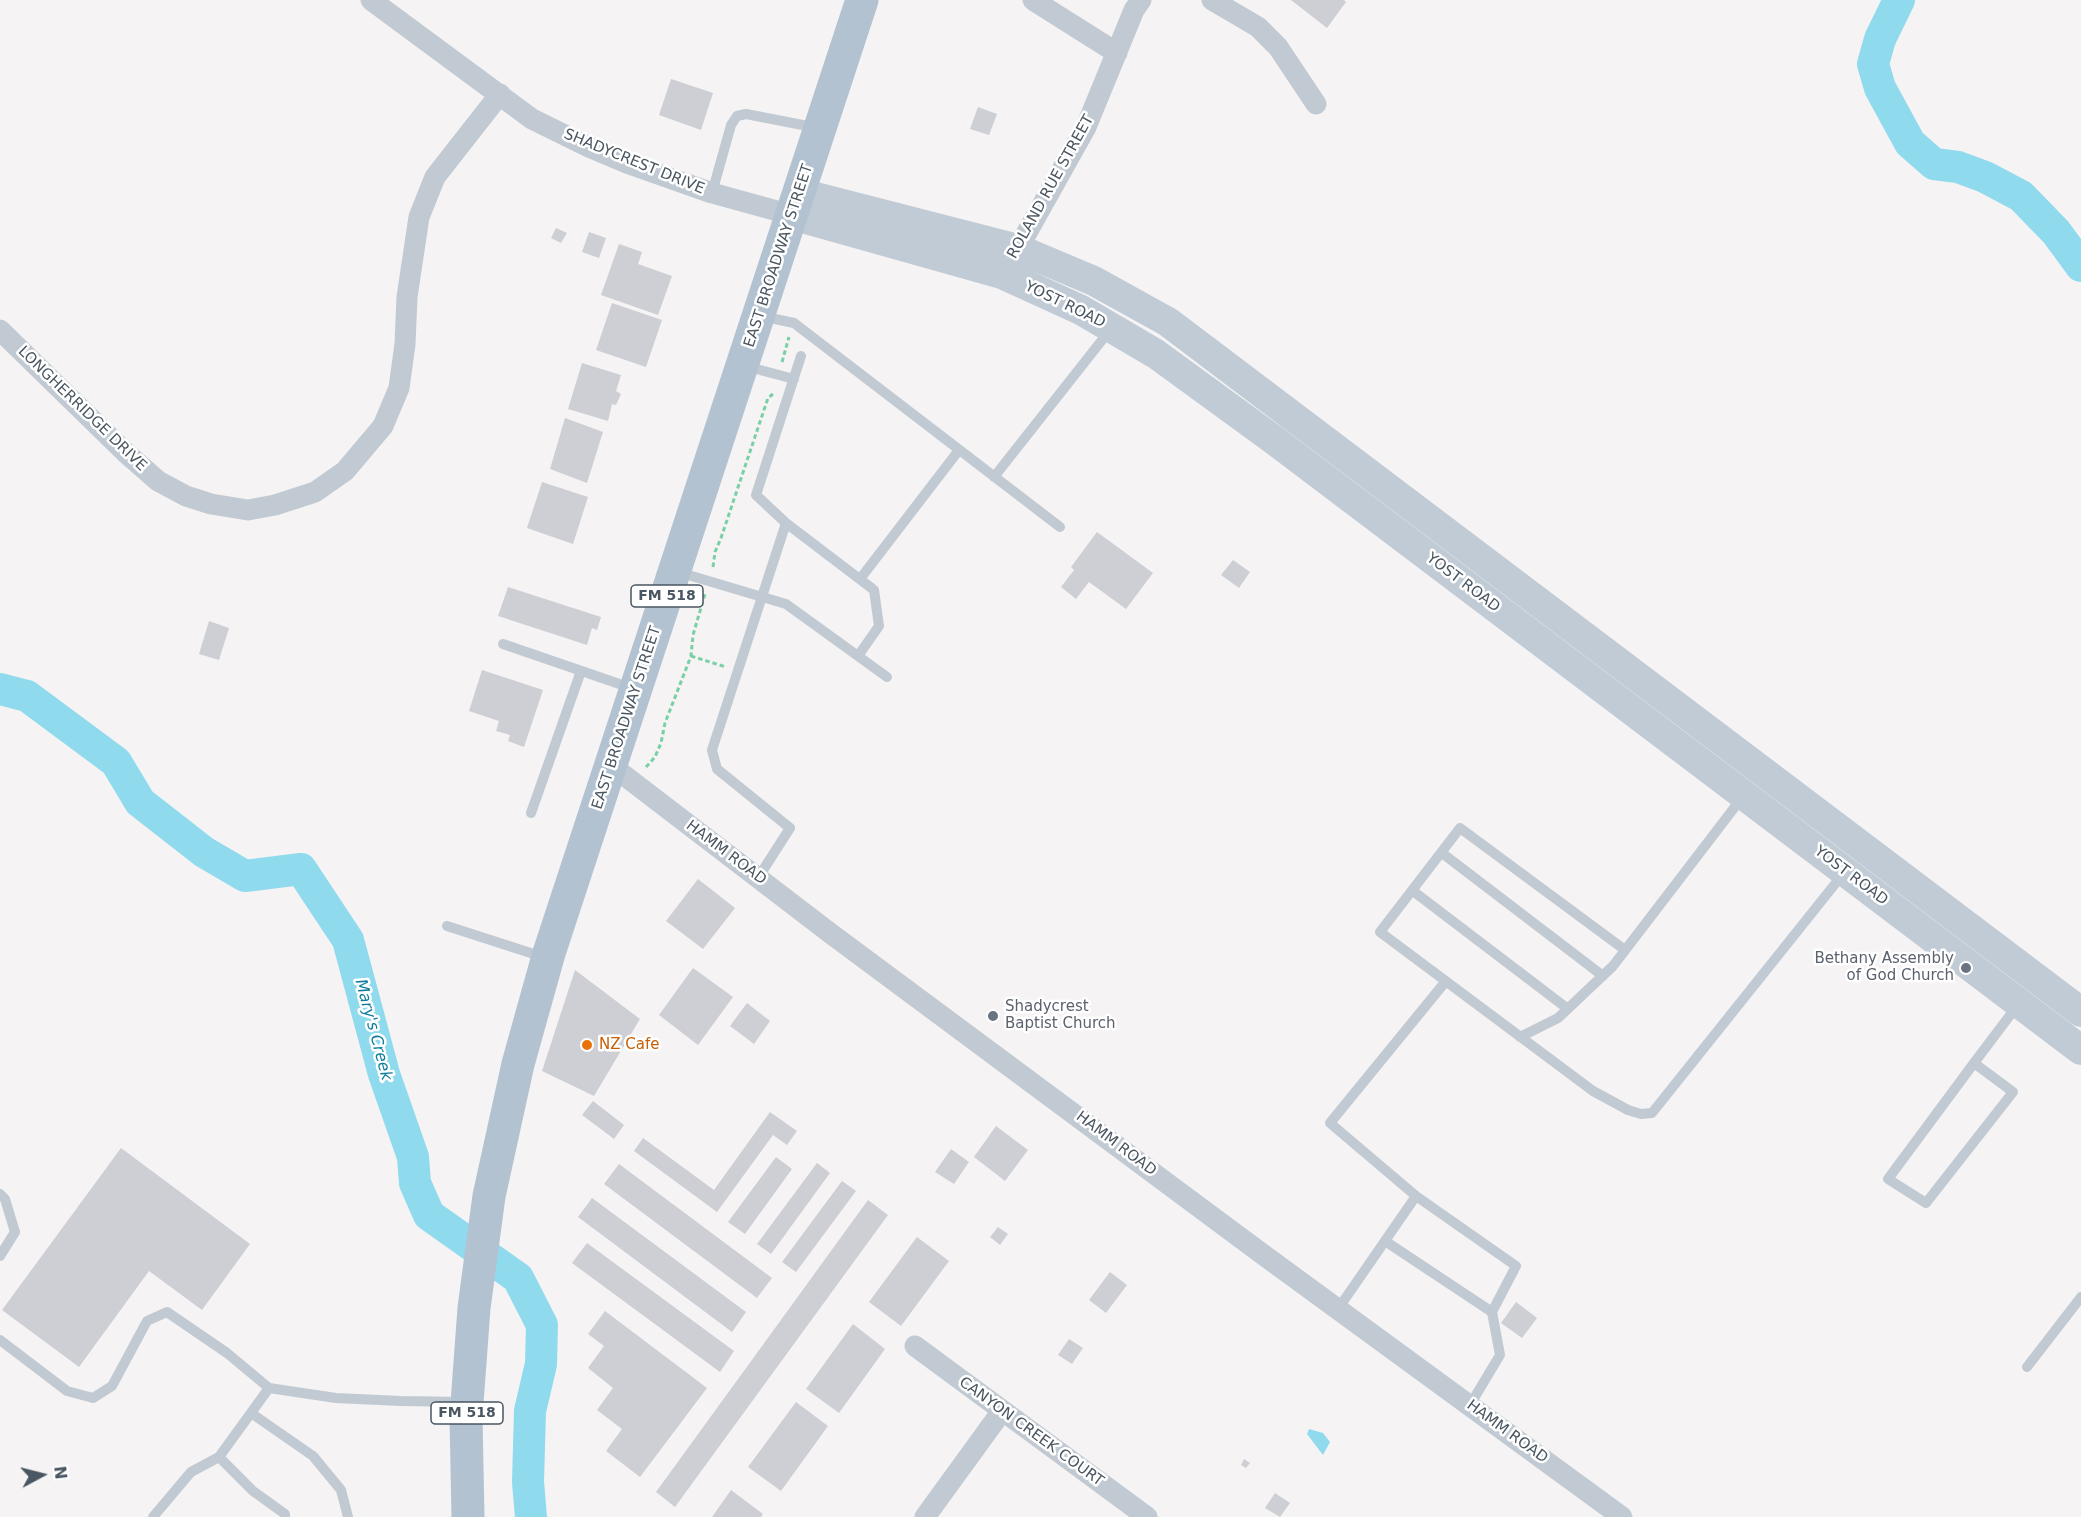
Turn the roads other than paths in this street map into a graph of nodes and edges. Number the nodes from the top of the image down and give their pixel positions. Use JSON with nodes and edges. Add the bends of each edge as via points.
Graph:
{"nodes":[{"id":1,"x":371,"y":0,"type":"edge"},
{"id":2,"x":862,"y":0,"type":"edge"},
{"id":3,"x":1033,"y":0,"type":"edge"},
{"id":4,"x":1141,"y":0,"type":"edge"},
{"id":5,"x":1212,"y":0,"type":"edge"},
{"id":6,"x":1117,"y":53,"type":"junction"},
{"id":7,"x":501,"y":94,"type":"junction"},
{"id":8,"x":1316,"y":104,"type":"dead end"},
{"id":9,"x":821,"y":128,"type":"junction"},
{"id":10,"x":712,"y":193,"type":"junction"},
{"id":11,"x":796,"y":204,"type":"junction"},
{"id":12,"x":1018,"y":249,"type":"junction"},
{"id":13,"x":1002,"y":274,"type":"junction"},
{"id":14,"x":1130,"y":301,"type":"junction"},
{"id":15,"x":759,"y":315,"type":"junction"},
{"id":16,"x":1112,"y":328,"type":"junction"},
{"id":17,"x":0,"y":330,"type":"edge"},
{"id":18,"x":801,"y":356,"type":"dead end"},
{"id":19,"x":743,"y":365,"type":"junction"},
{"id":20,"x":794,"y":379,"type":"junction"},
{"id":21,"x":958,"y":450,"type":"junction"},
{"id":22,"x":1353,"y":461,"type":"junction"},
{"id":23,"x":994,"y":477,"type":"junction"},
{"id":24,"x":1334,"y":486,"type":"junction"},
{"id":25,"x":786,"y":523,"type":"junction"},
{"id":26,"x":1060,"y":527,"type":"dead end"},
{"id":27,"x":675,"y":572,"type":"junction"},
{"id":28,"x":860,"y":579,"type":"junction"},
{"id":29,"x":761,"y":596,"type":"junction"},
{"id":30,"x":503,"y":644,"type":"dead end"},
{"id":31,"x":858,"y":656,"type":"junction"},
{"id":32,"x":1620,"y":663,"type":"junction"},
{"id":33,"x":581,"y":671,"type":"junction"},
{"id":34,"x":887,"y":677,"type":"dead end"},
{"id":35,"x":1601,"y":687,"type":"junction"},
{"id":36,"x":637,"y":690,"type":"junction"},
{"id":37,"x":624,"y":776,"type":"junction"},
{"id":38,"x":1744,"y":795,"type":"junction"},
{"id":39,"x":531,"y":813,"type":"dead end"},
{"id":40,"x":1442,"y":853,"type":"junction"},
{"id":41,"x":1845,"y":872,"type":"junction"},
{"id":42,"x":758,"y":878,"type":"junction"},
{"id":43,"x":1413,"y":891,"type":"junction"},
{"id":44,"x":447,"y":926,"type":"dead end"},
{"id":45,"x":1625,"y":950,"type":"junction"},
{"id":46,"x":548,"y":959,"type":"junction"},
{"id":47,"x":1603,"y":976,"type":"junction"},
{"id":48,"x":1446,"y":981,"type":"junction"},
{"id":49,"x":2019,"y":1003,"type":"junction"},
{"id":50,"x":1568,"y":1009,"type":"junction"},
{"id":51,"x":2081,"y":1012,"type":"edge"},
{"id":52,"x":1520,"y":1038,"type":"junction"},
{"id":53,"x":2081,"y":1050,"type":"edge"},
{"id":54,"x":1974,"y":1063,"type":"junction"},
{"id":55,"x":0,"y":1194,"type":"edge"},
{"id":56,"x":1416,"y":1196,"type":"junction"},
{"id":57,"x":1385,"y":1241,"type":"junction"},
{"id":58,"x":0,"y":1256,"type":"edge"},
{"id":59,"x":2081,"y":1297,"type":"edge"},
{"id":60,"x":1338,"y":1310,"type":"junction"},
{"id":61,"x":1492,"y":1312,"type":"junction"},
{"id":62,"x":0,"y":1340,"type":"edge"},
{"id":63,"x":915,"y":1347,"type":"dead end"},
{"id":64,"x":2027,"y":1367,"type":"dead end"},
{"id":65,"x":269,"y":1388,"type":"junction"},
{"id":66,"x":467,"y":1402,"type":"junction"},
{"id":67,"x":1470,"y":1405,"type":"junction"},
{"id":68,"x":1002,"y":1411,"type":"junction"},
{"id":69,"x":251,"y":1413,"type":"junction"},
{"id":70,"x":219,"y":1457,"type":"junction"},
{"id":71,"x":153,"y":1517,"type":"edge"},
{"id":72,"x":285,"y":1517,"type":"edge"},
{"id":73,"x":348,"y":1517,"type":"edge"},
{"id":74,"x":468,"y":1517,"type":"edge"},
{"id":75,"x":925,"y":1517,"type":"edge"},
{"id":76,"x":1147,"y":1517,"type":"edge"},
{"id":77,"x":1622,"y":1517,"type":"edge"}],
"edges":[{"from":1,"to":7,"type":"street","name":"SHADYCREST DRIVE"},
{"from":2,"to":9,"type":"main road","name":"EAST BROADWAY STREET","number":"FM 518"},
{"from":3,"to":6,"type":"street"},
{"from":4,"to":6,"type":"street","name":"ROLAND RUE STREET"},
{"from":5,"to":8,"type":"street","via":[[1258,27],[1278,47]]},
{"from":6,"to":12,"type":"street","name":"ROLAND RUE STREET","via":[[1086,127]]},
{"from":7,"to":10,"type":"street","name":"SHADYCREST DRIVE","via":[[532,119],[589,147]]},
{"from":7,"to":17,"type":"street","name":"LONGHERRIDGE DRIVE","via":[[435,177],[419,217],[399,388],[383,426],[345,471],[315,492],[248,510],[186,496],[158,481],[126,453]]},
{"from":9,"to":10,"type":"lane","via":[[746,114],[736,116],[730,125]]},
{"from":9,"to":11,"type":"main road","name":"EAST BROADWAY STREET","number":"FM 518"},
{"from":10,"to":11,"type":"street","name":"SHADYCREST DRIVE"},
{"from":11,"to":12,"type":"main road","name":"YOST ROAD"},
{"from":11,"to":13,"type":"main road","name":"YOST ROAD"},
{"from":11,"to":15,"type":"main road","name":"EAST BROADWAY STREET","number":"FM 518"},
{"from":12,"to":13,"type":"street","name":"ROLAND RUE STREET"},
{"from":12,"to":14,"type":"main road","name":"YOST ROAD"},
{"from":13,"to":16,"type":"main road","name":"YOST ROAD"},
{"from":14,"to":16,"type":"main road"},
{"from":14,"to":22,"type":"main road","name":"YOST ROAD","via":[[1168,322]]},
{"from":15,"to":19,"type":"main road","name":"EAST BROADWAY STREET","number":"FM 518"},
{"from":15,"to":21,"type":"lane","via":[[794,324]]},
{"from":16,"to":23,"type":"lane"},
{"from":16,"to":24,"type":"main road","name":"YOST ROAD","via":[[1156,354]]},
{"from":18,"to":20,"type":"lane"},
{"from":19,"to":20,"type":"lane"},
{"from":19,"to":27,"type":"main road","name":"EAST BROADWAY STREET","number":"FM 518"},
{"from":20,"to":25,"type":"lane","via":[[756,495]]},
{"from":21,"to":23,"type":"lane"},
{"from":21,"to":28,"type":"lane"},
{"from":22,"to":24,"type":"main road"},
{"from":22,"to":32,"type":"main road","name":"YOST ROAD"},
{"from":23,"to":26,"type":"lane"},
{"from":24,"to":35,"type":"main road","name":"YOST ROAD"},
{"from":25,"to":28,"type":"lane"},
{"from":25,"to":29,"type":"lane"},
{"from":27,"to":29,"type":"lane"},
{"from":27,"to":36,"type":"main road","name":"EAST BROADWAY STREET","number":"FM 518"},
{"from":28,"to":31,"type":"lane","via":[[874,590],[879,626]]},
{"from":29,"to":31,"type":"lane","via":[[786,604]]},
{"from":29,"to":42,"type":"lane","via":[[712,750],[717,769],[790,828]]},
{"from":30,"to":33,"type":"lane"},
{"from":31,"to":34,"type":"lane"},
{"from":32,"to":35,"type":"main road"},
{"from":32,"to":51,"type":"main road","name":"YOST ROAD"},
{"from":33,"to":36,"type":"lane"},
{"from":33,"to":39,"type":"lane"},
{"from":35,"to":38,"type":"main road","name":"YOST ROAD"},
{"from":36,"to":37,"type":"main road","name":"EAST BROADWAY STREET","number":"FM 518"},
{"from":37,"to":42,"type":"street","name":"HAMM ROAD"},
{"from":37,"to":46,"type":"main road","name":"EAST BROADWAY STREET","number":"FM 518"},
{"from":38,"to":41,"type":"main road","name":"YOST ROAD"},
{"from":38,"to":45,"type":"lane"},
{"from":40,"to":43,"type":"lane"},
{"from":40,"to":45,"type":"lane","via":[[1460,828]]},
{"from":40,"to":47,"type":"lane"},
{"from":41,"to":49,"type":"main road","name":"YOST ROAD"},
{"from":41,"to":52,"type":"lane","via":[[1652,1113],[1628,1110],[1593,1091]]},
{"from":42,"to":60,"type":"street","name":"HAMM ROAD"},
{"from":43,"to":48,"type":"lane","via":[[1380,932]]},
{"from":43,"to":50,"type":"lane"},
{"from":44,"to":46,"type":"lane"},
{"from":45,"to":47,"type":"lane"},
{"from":46,"to":66,"type":"main road","name":"EAST BROADWAY STREET","number":"FM 518","via":[[518,1064],[489,1196],[474,1308]]},
{"from":47,"to":50,"type":"lane"},
{"from":48,"to":52,"type":"lane"},
{"from":48,"to":56,"type":"lane","via":[[1330,1123]]},
{"from":49,"to":53,"type":"main road","name":"YOST ROAD"},
{"from":49,"to":54,"type":"lane"},
{"from":50,"to":52,"type":"lane"},
{"from":54,"to":54,"type":"lane","via":[[1888,1179],[1926,1203],[2013,1092]]},
{"from":55,"to":58,"type":"lane","via":[[5,1198],[15,1232]]},
{"from":56,"to":57,"type":"lane"},
{"from":56,"to":61,"type":"lane","via":[[1516,1266]]},
{"from":57,"to":60,"type":"lane"},
{"from":57,"to":61,"type":"lane"},
{"from":59,"to":64,"type":"lane"},
{"from":60,"to":67,"type":"street","name":"HAMM ROAD"},
{"from":61,"to":67,"type":"lane","via":[[1500,1355]]},
{"from":62,"to":65,"type":"lane","via":[[67,1391],[93,1398],[112,1386],[147,1321],[167,1312]]},
{"from":63,"to":68,"type":"street","name":"CANYON CREEK COURT"},
{"from":65,"to":66,"type":"lane","via":[[336,1398]]},
{"from":65,"to":69,"type":"lane"},
{"from":66,"to":74,"type":"main road","number":"FM 518"},
{"from":67,"to":77,"type":"street","name":"HAMM ROAD"},
{"from":68,"to":75,"type":"street"},
{"from":68,"to":76,"type":"street","name":"CANYON CREEK COURT"},
{"from":69,"to":70,"type":"lane"},
{"from":69,"to":73,"type":"lane","via":[[313,1456],[341,1490]]},
{"from":70,"to":71,"type":"lane","via":[[191,1472]]},
{"from":70,"to":72,"type":"lane"}]}
